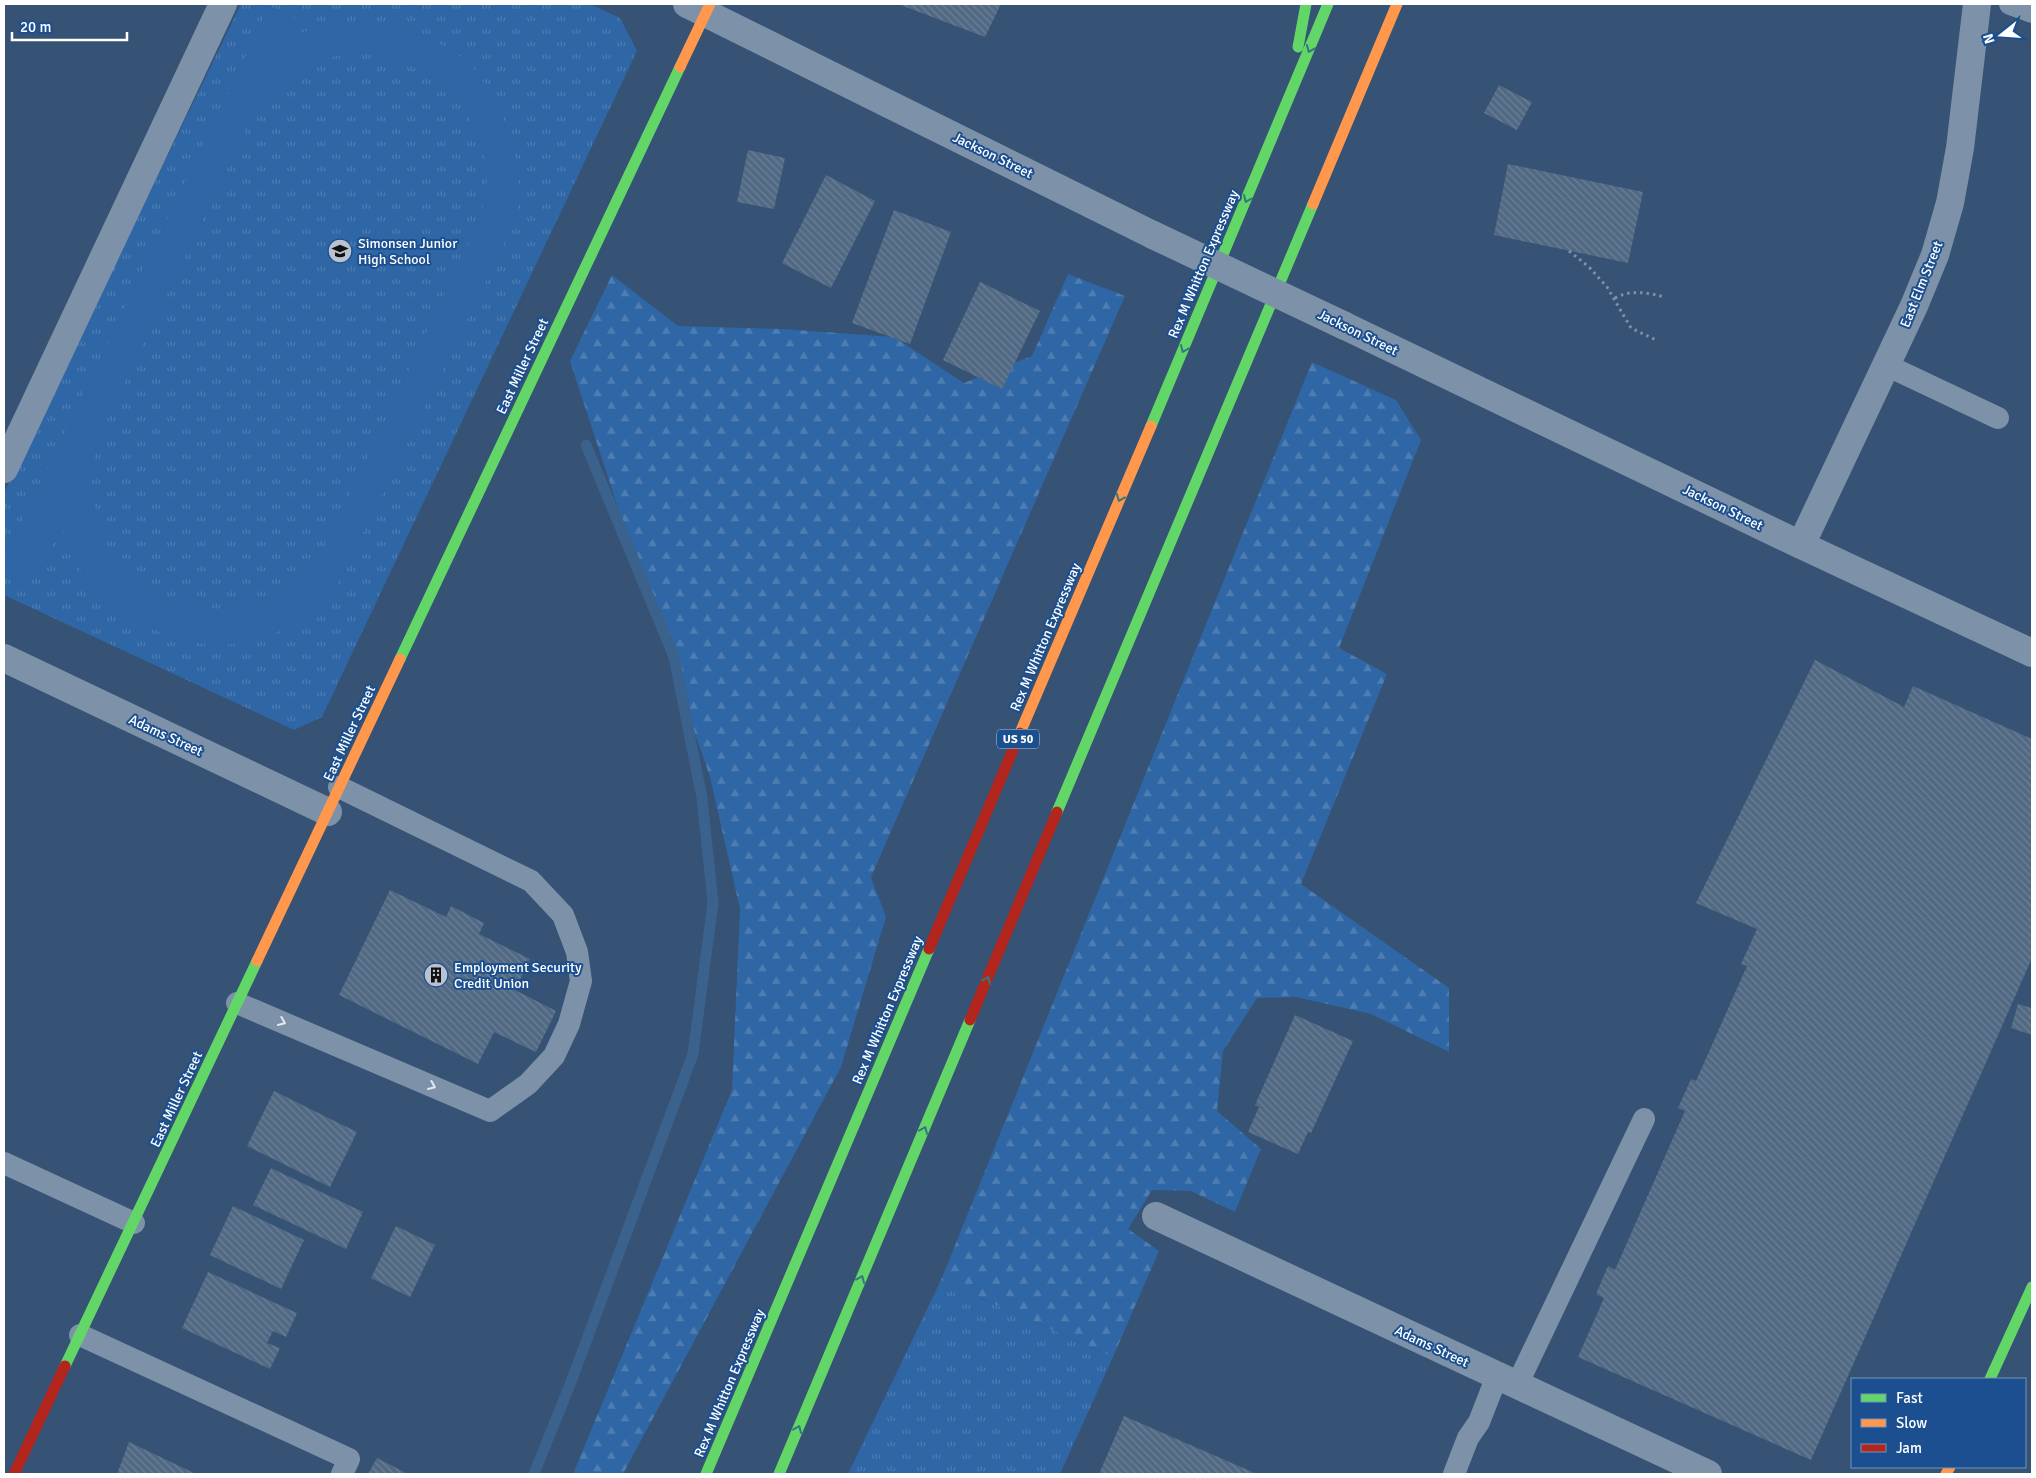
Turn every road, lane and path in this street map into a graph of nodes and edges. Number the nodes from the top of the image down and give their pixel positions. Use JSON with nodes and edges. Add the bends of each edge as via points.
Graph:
{"nodes":[{"id":1,"x":223,"y":4,"type":"edge"},
{"id":2,"x":1306,"y":4,"type":"edge"},
{"id":3,"x":1328,"y":4,"type":"edge"},
{"id":4,"x":1396,"y":4,"type":"edge"},
{"id":5,"x":1977,"y":4,"type":"edge"},
{"id":6,"x":2010,"y":4,"type":"edge"},
{"id":7,"x":701,"y":7,"type":"edge"},
{"id":8,"x":2032,"y":12,"type":"edge"},
{"id":9,"x":1287,"y":105,"type":"junction"},
{"id":10,"x":1568,"y":251,"type":"dead end"},
{"id":11,"x":1665,"y":297,"type":"dead end"},
{"id":12,"x":1614,"y":298,"type":"junction"},
{"id":13,"x":1656,"y":340,"type":"dead end"},
{"id":14,"x":1886,"y":365,"type":"junction"},
{"id":15,"x":1998,"y":418,"type":"dead end"},
{"id":16,"x":4,"y":468,"type":"edge"},
{"id":17,"x":1801,"y":545,"type":"junction"},
{"id":18,"x":2032,"y":653,"type":"edge"},
{"id":19,"x":4,"y":658,"type":"edge"},
{"id":20,"x":339,"y":787,"type":"junction"},
{"id":21,"x":328,"y":812,"type":"junction"},
{"id":22,"x":238,"y":1003,"type":"junction"},
{"id":23,"x":1644,"y":1119,"type":"dead end"},
{"id":24,"x":4,"y":1163,"type":"edge"},
{"id":25,"x":1156,"y":1216,"type":"dead end"},
{"id":26,"x":134,"y":1223,"type":"junction"},
{"id":27,"x":2032,"y":1287,"type":"edge"},
{"id":28,"x":80,"y":1335,"type":"junction"},
{"id":29,"x":1990,"y":1378,"type":"edge"},
{"id":30,"x":1507,"y":1381,"type":"junction"},
{"id":31,"x":14,"y":1474,"type":"edge"},
{"id":32,"x":342,"y":1474,"type":"edge"},
{"id":33,"x":706,"y":1474,"type":"edge"},
{"id":34,"x":779,"y":1474,"type":"edge"},
{"id":35,"x":1454,"y":1474,"type":"edge"},
{"id":36,"x":1708,"y":1474,"type":"edge"}],
"edges":[{"from":1,"to":16,"type":"street"},
{"from":2,"to":9,"type":"main road"},
{"from":3,"to":9,"type":"main road","name":"Rex M Whitton Expressway","number":"US 50","one_way":true},
{"from":34,"to":4,"type":"main road","one_way":true},
{"from":5,"to":14,"type":"street","name":"East Elm Street","via":[[1960,148],[1950,203],[1935,255]]},
{"from":6,"to":8,"type":"lane"},
{"from":7,"to":17,"type":"street","name":"Jackson Street","bridge":true,"via":[[1153,234]]},
{"from":7,"to":20,"type":"main road","name":"East Miller Street"},
{"from":9,"to":33,"type":"main road","name":"Rex M Whitton Expressway","number":"US 50","one_way":true},
{"from":10,"to":12,"type":"path","via":[[1589,267]]},
{"from":11,"to":12,"type":"path","via":[[1636,292],[1622,293]]},
{"from":12,"to":13,"type":"path","via":[[1631,328]]},
{"from":14,"to":15,"type":"lane"},
{"from":14,"to":17,"type":"street","name":"East Elm Street"},
{"from":17,"to":18,"type":"street","name":"Jackson Street"},
{"from":19,"to":21,"type":"street","name":"Adams Street"},
{"from":20,"to":21,"type":"main road","name":"East Miller Street"},
{"from":22,"to":20,"type":"lane","one_way":true,"via":[[490,1111],[528,1084],[554,1056],[569,1024],[582,981],[577,952],[563,915],[531,881]]},
{"from":21,"to":22,"type":"main road","name":"East Miller Street"},
{"from":22,"to":26,"type":"main road","name":"East Miller Street"},
{"from":23,"to":30,"type":"lane"},
{"from":24,"to":26,"type":"lane"},
{"from":25,"to":30,"type":"street","name":"Adams Street"},
{"from":26,"to":28,"type":"main road","name":"East Miller Street"},
{"from":27,"to":29,"type":"main road"},
{"from":28,"to":31,"type":"main road","name":"East Miller Street"},
{"from":28,"to":32,"type":"lane","via":[[349,1459]]},
{"from":30,"to":35,"type":"lane","via":[[1468,1438]]},
{"from":30,"to":36,"type":"street","name":"Adams Street"}]}
